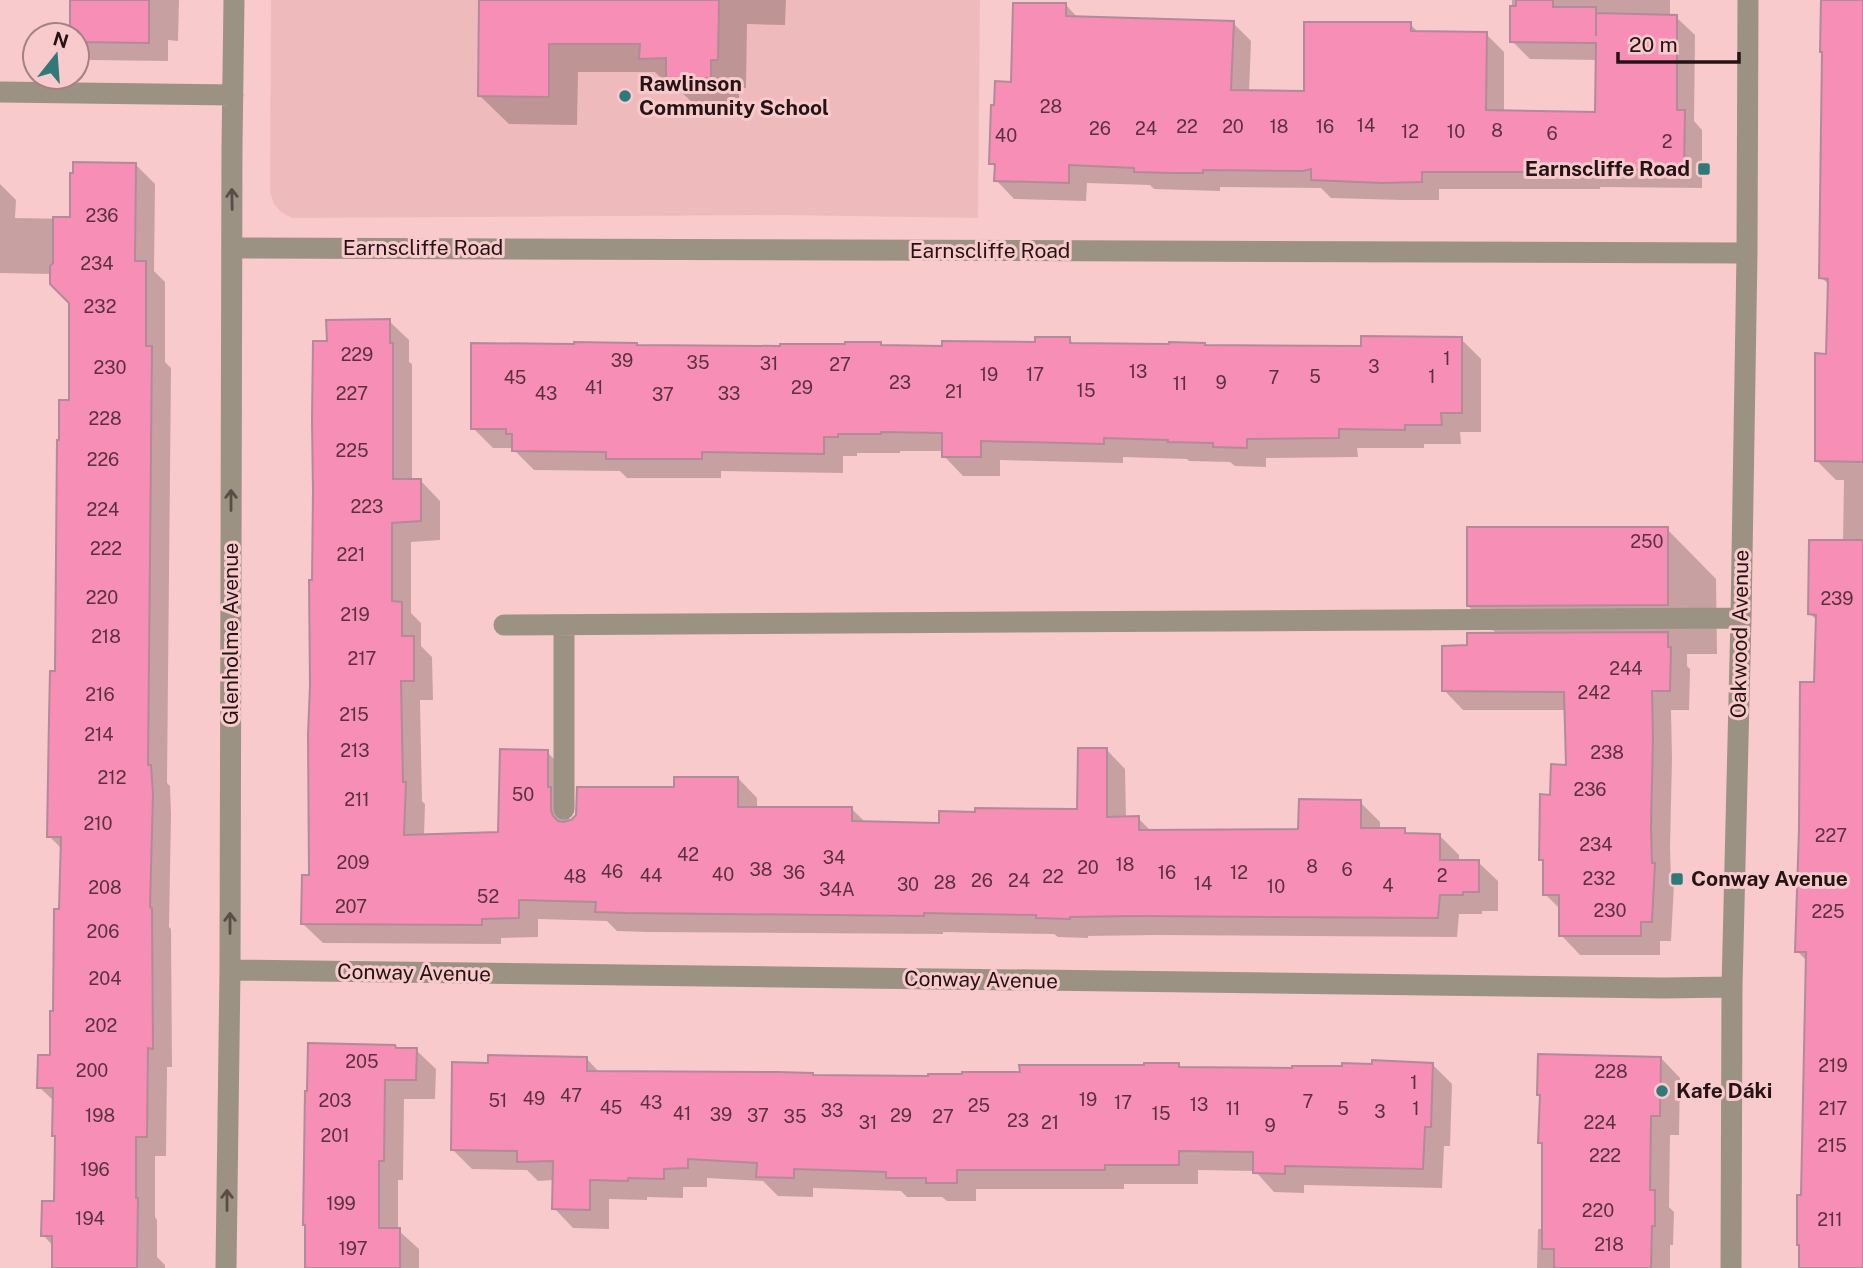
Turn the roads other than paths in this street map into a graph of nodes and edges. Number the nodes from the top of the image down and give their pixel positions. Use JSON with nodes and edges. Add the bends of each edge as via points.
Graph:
{"nodes":[{"id":1,"x":234,"y":0,"type":"edge"},
{"id":2,"x":1748,"y":0,"type":"edge"},
{"id":3,"x":0,"y":92,"type":"edge"},
{"id":4,"x":233,"y":95,"type":"junction"},
{"id":5,"x":233,"y":248,"type":"junction"},
{"id":6,"x":1747,"y":253,"type":"junction"},
{"id":7,"x":1741,"y":618,"type":"junction"},
{"id":8,"x":504,"y":625,"type":"dead end"},
{"id":9,"x":564,"y":626,"type":"junction"},
{"id":10,"x":564,"y":809,"type":"dead end"},
{"id":11,"x":230,"y":971,"type":"junction"},
{"id":12,"x":1732,"y":987,"type":"junction"},
{"id":13,"x":226,"y":1268,"type":"edge"},
{"id":14,"x":1731,"y":1268,"type":"edge"}],
"edges":[{"from":1,"to":4,"type":"street","name":"Glenholme Avenue"},
{"from":2,"to":6,"type":"street","name":"Oakwood Avenue"},
{"from":3,"to":4,"type":"street"},
{"from":5,"to":4,"type":"street","name":"Glenholme Avenue","one_way":true},
{"from":5,"to":6,"type":"street","name":"Earnscliffe Road"},
{"from":11,"to":5,"type":"street","name":"Glenholme Avenue","one_way":true},
{"from":6,"to":7,"type":"street","name":"Oakwood Avenue"},
{"from":7,"to":9,"type":"street"},
{"from":7,"to":12,"type":"street","name":"Oakwood Avenue"},
{"from":8,"to":9,"type":"street"},
{"from":9,"to":10,"type":"street"},
{"from":11,"to":12,"type":"street","name":"Conway Avenue"},
{"from":13,"to":11,"type":"street","name":"Glenholme Avenue","one_way":true},
{"from":12,"to":14,"type":"street","name":"Oakwood Avenue"}]}
